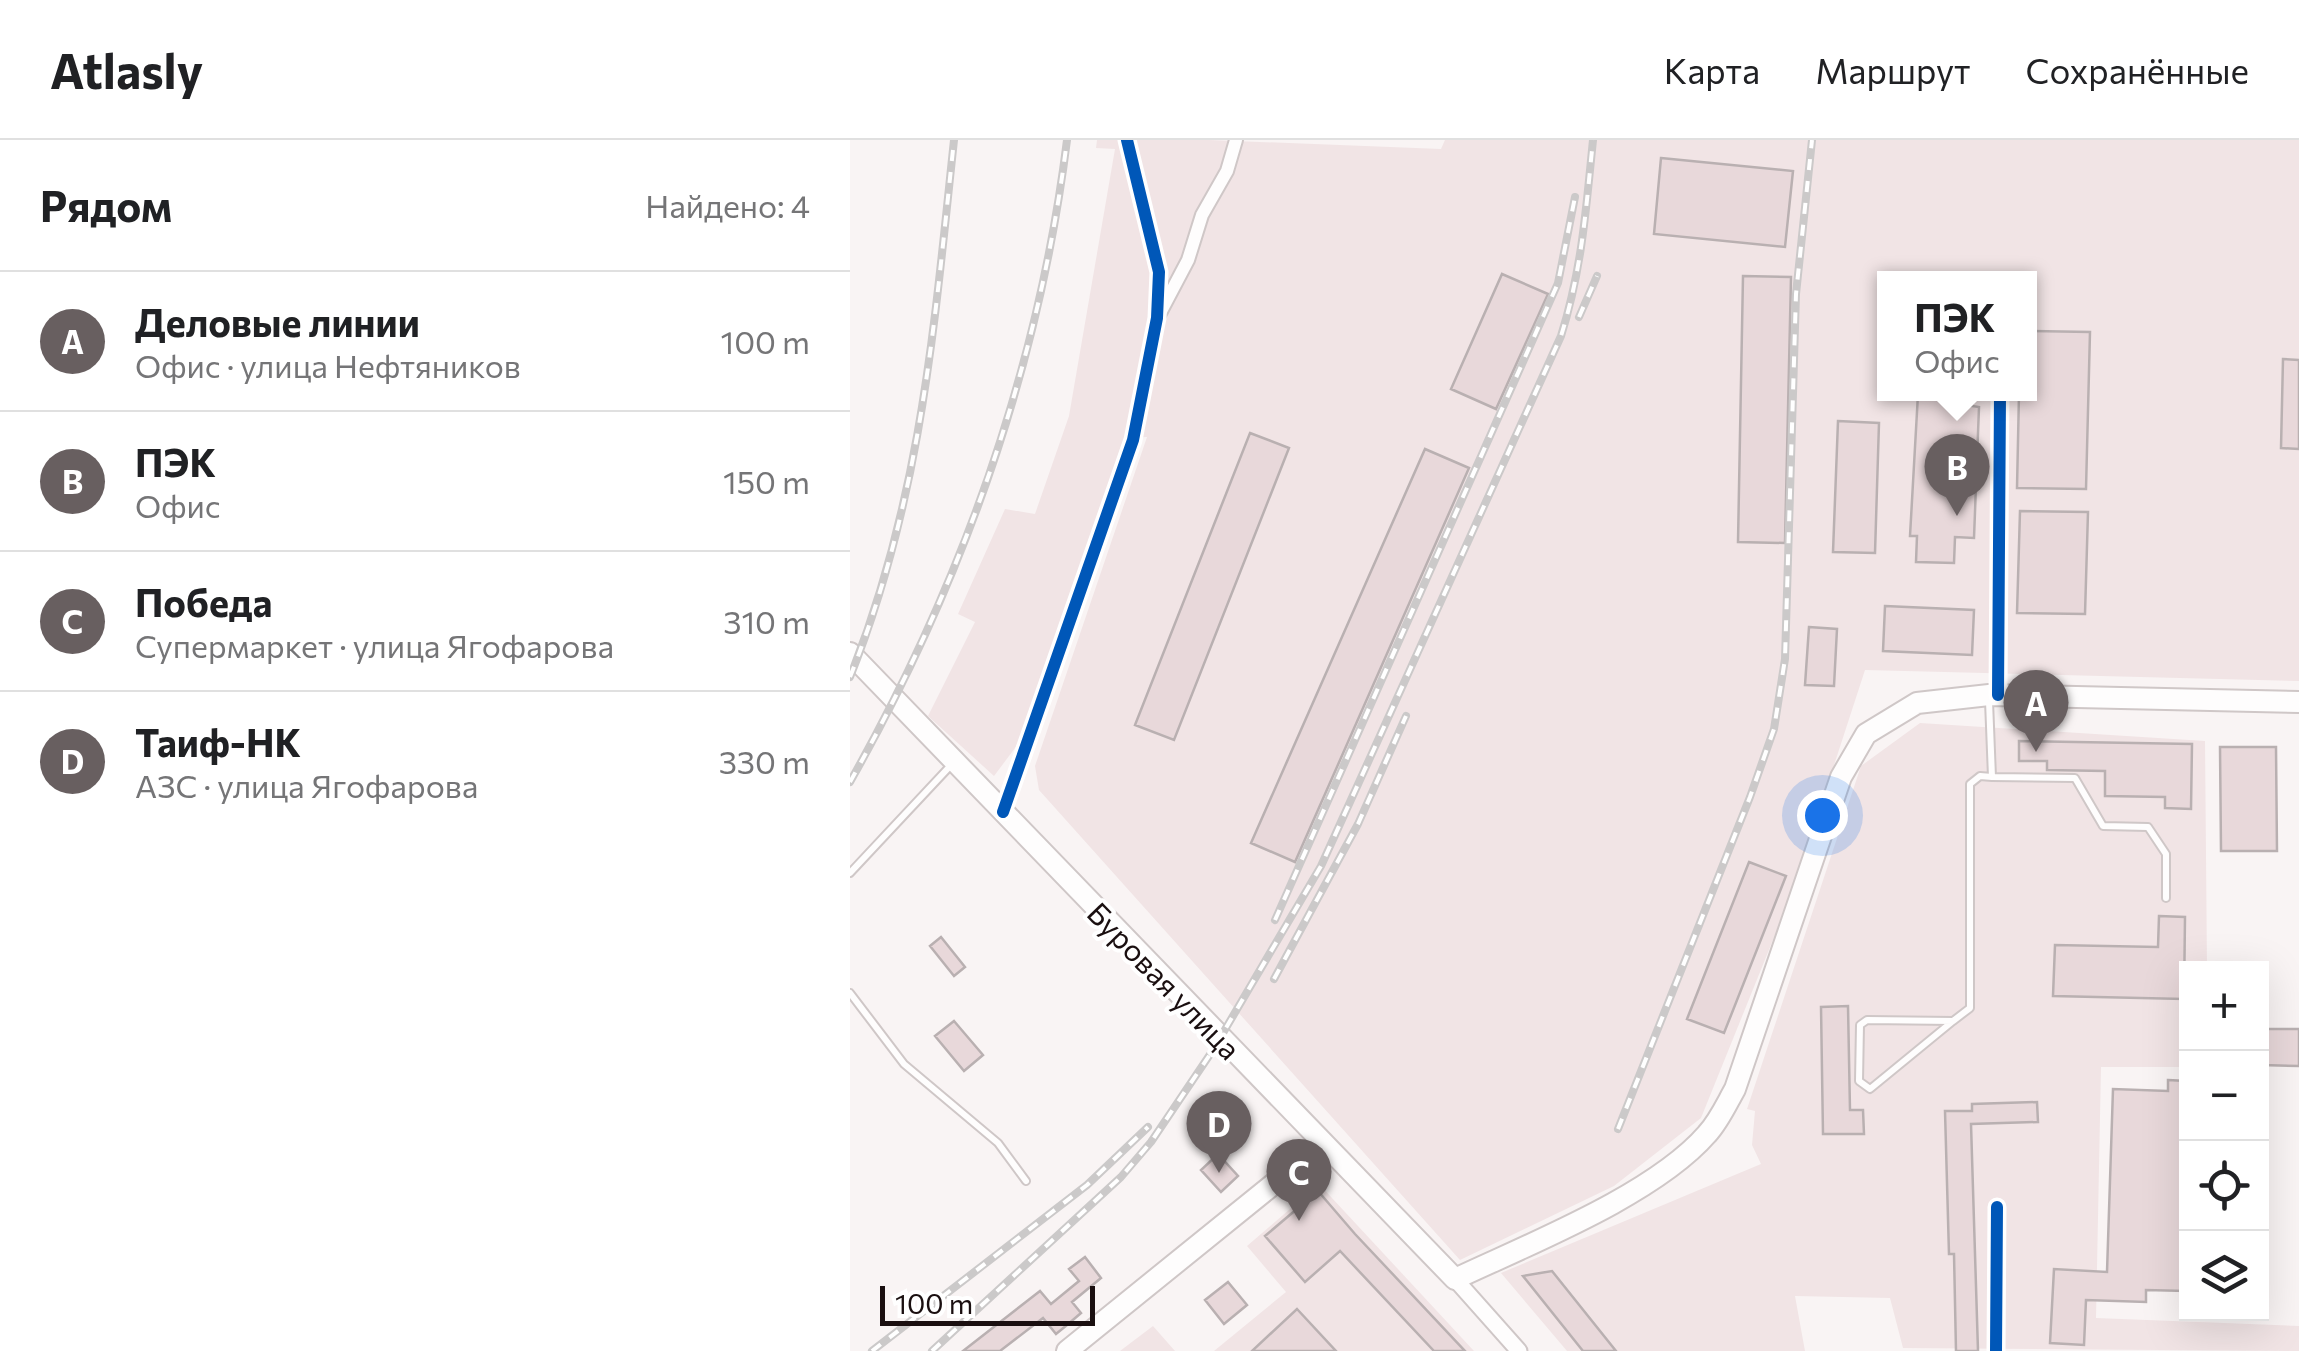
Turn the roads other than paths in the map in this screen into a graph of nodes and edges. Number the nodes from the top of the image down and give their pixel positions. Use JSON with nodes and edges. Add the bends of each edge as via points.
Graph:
{"nodes":[{"id":1,"x":1126,"y":140,"type":"edge"},
{"id":2,"x":1236,"y":140,"type":"edge"},
{"id":3,"x":1158,"y":318,"type":"junction"},
{"id":4,"x":2000,"y":401,"type":"edge"},
{"id":5,"x":850,"y":652,"type":"edge"},
{"id":6,"x":1993,"y":695,"type":"junction"},
{"id":7,"x":2299,"y":702,"type":"edge"},
{"id":8,"x":954,"y":762,"type":"junction"},
{"id":9,"x":1992,"y":777,"type":"junction"},
{"id":10,"x":1003,"y":812,"type":"junction"},
{"id":11,"x":850,"y":874,"type":"edge"},
{"id":12,"x":2166,"y":898,"type":"dead end"},
{"id":13,"x":850,"y":993,"type":"edge"},
{"id":14,"x":1953,"y":1021,"type":"junction"},
{"id":15,"x":1323,"y":1144,"type":"junction"},
{"id":16,"x":1026,"y":1181,"type":"dead end"},
{"id":17,"x":1997,"y":1207,"type":"dead end"},
{"id":18,"x":1455,"y":1279,"type":"junction"},
{"id":19,"x":1066,"y":1351,"type":"edge"},
{"id":20,"x":1519,"y":1351,"type":"edge"},
{"id":21,"x":1996,"y":1351,"type":"edge"}],
"edges":[{"from":1,"to":3,"type":"street","via":[[1159,272]]},
{"from":2,"to":3,"type":"street"},
{"from":3,"to":10,"type":"street","via":[[1133,440]]},
{"from":4,"to":6,"type":"street"},
{"from":5,"to":8,"type":"main road","name":"Буровая улица"},
{"from":6,"to":7,"type":"main road"},
{"from":6,"to":9,"type":"lane"},
{"from":6,"to":18,"type":"main road","via":[[1917,703],[1866,734],[1840,777],[1734,1089],[1706,1135],[1643,1185]]},
{"from":8,"to":10,"type":"main road","name":"Буровая улица"},
{"from":8,"to":11,"type":"lane"},
{"from":9,"to":12,"type":"lane","via":[[2075,778],[2104,826],[2148,827],[2166,854]]},
{"from":9,"to":14,"type":"lane","via":[[1970,784],[1970,1008]]},
{"from":10,"to":15,"type":"main road","name":"Буровая улица"},
{"from":13,"to":16,"type":"lane","via":[[904,1064],[998,1143]]},
{"from":14,"to":14,"type":"lane","via":[[1860,1025],[1859,1081],[1870,1088]]},
{"from":15,"to":18,"type":"main road","name":"Буровая улица"},
{"from":15,"to":19,"type":"main road"},
{"from":17,"to":21,"type":"street"},
{"from":18,"to":20,"type":"street","name":"Буровая улица"}]}
